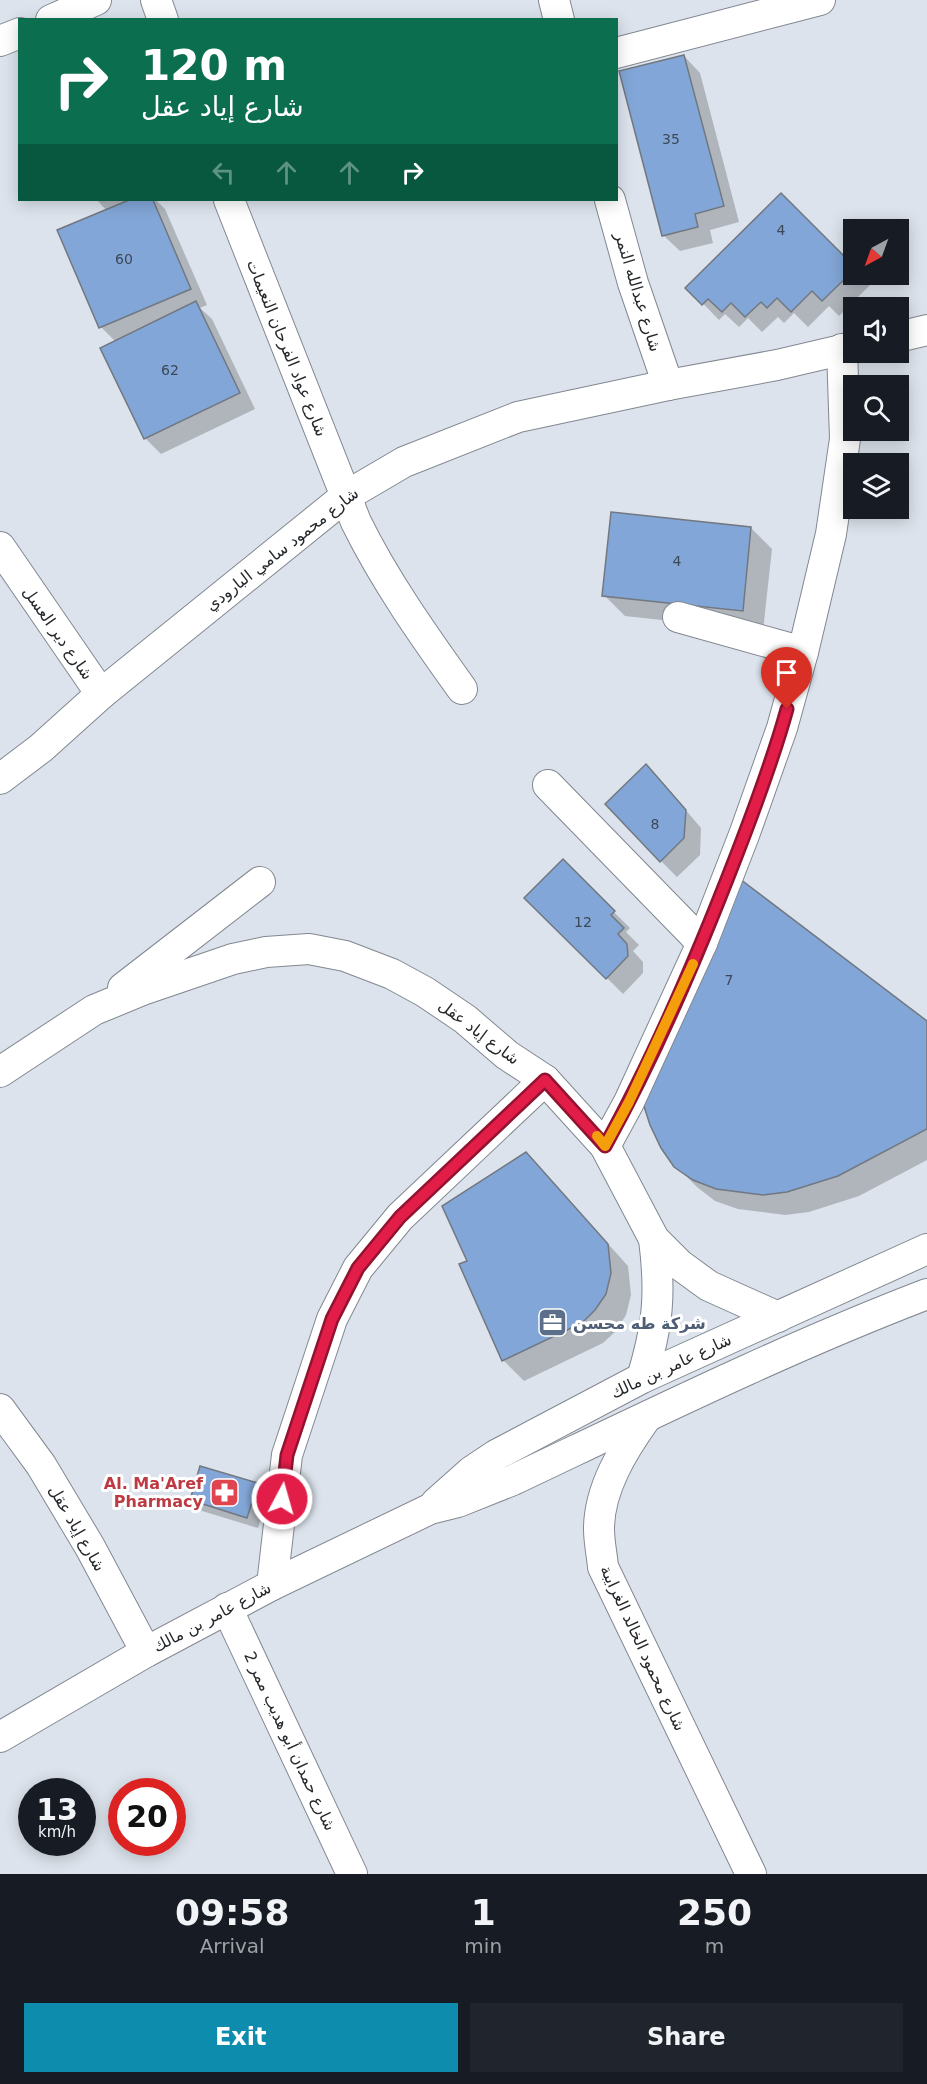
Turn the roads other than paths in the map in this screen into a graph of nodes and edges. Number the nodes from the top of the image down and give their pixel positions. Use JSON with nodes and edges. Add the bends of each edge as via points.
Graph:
{"nodes":[{"id":1,"x":96,"y":0,"type":"edge"},
{"id":2,"x":156,"y":0,"type":"edge"},
{"id":3,"x":554,"y":0,"type":"edge"},
{"id":4,"x":820,"y":0,"type":"edge"},
{"id":5,"x":56,"y":18,"type":"edge"},
{"id":6,"x":162,"y":18,"type":"edge"},
{"id":7,"x":558,"y":18,"type":"edge"},
{"id":8,"x":18,"y":34,"type":"edge"},
{"id":9,"x":0,"y":41,"type":"edge"},
{"id":10,"x":618,"y":52,"type":"edge"},
{"id":11,"x":229,"y":201,"type":"edge"},
{"id":12,"x":610,"y":201,"type":"edge"},
{"id":13,"x":927,"y":330,"type":"edge"},
{"id":14,"x":909,"y":334,"type":"edge"},
{"id":15,"x":843,"y":349,"type":"edge"},
{"id":16,"x":848,"y":363,"type":"edge"},
{"id":17,"x":668,"y":385,"type":"junction"},
{"id":18,"x":346,"y":496,"type":"junction"},
{"id":19,"x":5,"y":564,"type":"edge"},
{"id":20,"x":678,"y":617,"type":"dead end"},
{"id":21,"x":803,"y":652,"type":"junction"},
{"id":22,"x":462,"y":689,"type":"dead end"},
{"id":23,"x":101,"y":694,"type":"junction"},
{"id":24,"x":0,"y":778,"type":"edge"},
{"id":25,"x":548,"y":785,"type":"dead end"},
{"id":26,"x":260,"y":882,"type":"dead end"},
{"id":27,"x":702,"y":942,"type":"junction"},
{"id":28,"x":94,"y":1010,"type":"junction"},
{"id":29,"x":0,"y":1072,"type":"edge"},
{"id":30,"x":545,"y":1080,"type":"junction"},
{"id":31,"x":605,"y":1146,"type":"junction"},
{"id":32,"x":654,"y":1239,"type":"junction"},
{"id":33,"x":927,"y":1249,"type":"edge"},
{"id":34,"x":927,"y":1294,"type":"edge"},
{"id":35,"x":778,"y":1317,"type":"junction"},
{"id":36,"x":642,"y":1378,"type":"junction"},
{"id":37,"x":0,"y":1409,"type":"edge"},
{"id":38,"x":646,"y":1418,"type":"junction"},
{"id":39,"x":430,"y":1509,"type":"junction"},
{"id":40,"x":272,"y":1586,"type":"junction"},
{"id":41,"x":227,"y":1608,"type":"junction"},
{"id":42,"x":146,"y":1653,"type":"junction"},
{"id":43,"x":0,"y":1737,"type":"edge"},
{"id":44,"x":352,"y":1874,"type":"edge"},
{"id":45,"x":751,"y":1874,"type":"edge"}],
"edges":[{"from":1,"to":5,"type":"street"},
{"from":2,"to":6,"type":"street"},
{"from":3,"to":7,"type":"street"},
{"from":4,"to":10,"type":"street"},
{"from":8,"to":9,"type":"street"},
{"from":11,"to":18,"type":"street","name":"شارع عواد الفرحان النعيمات"},
{"from":12,"to":17,"type":"street","name":"شارع عبدالله النمر"},
{"from":13,"to":14,"type":"street"},
{"from":15,"to":17,"type":"street","name":"شارع محمود سامي البارودي"},
{"from":16,"to":21,"type":"street","via":[[845,439],[831,534]]},
{"from":17,"to":18,"type":"street","name":"شارع محمود سامي البارودي","via":[[518,417],[404,462]]},
{"from":18,"to":22,"type":"street","name":"شارع عواد الفرحان النعيمات","via":[[366,543]]},
{"from":18,"to":23,"type":"street","name":"شارع محمود سامي البارودي"},
{"from":19,"to":23,"type":"street","name":"شارع دير العسل"},
{"from":20,"to":21,"type":"street"},
{"from":21,"to":27,"type":"street","via":[[782,728]]},
{"from":23,"to":24,"type":"street","name":"شارع محمود سامي البارودي","via":[[42,748]]},
{"from":25,"to":27,"type":"street"},
{"from":26,"to":28,"type":"street"},
{"from":27,"to":31,"type":"street"},
{"from":28,"to":29,"type":"street","name":"شارع إياد عقل"},
{"from":28,"to":30,"type":"street","name":"شارع إياد عقل","via":[[233,959],[309,949],[345,956],[392,974],[465,1019],[507,1055]]},
{"from":30,"to":31,"type":"street","name":"شارع إياد عقل"},
{"from":30,"to":40,"type":"street","via":[[400,1217],[358,1268],[332,1319],[287,1455]]},
{"from":31,"to":32,"type":"street","name":"شارع إياد عقل"},
{"from":32,"to":35,"type":"street","name":"شارع إياد عقل","via":[[709,1286]]},
{"from":32,"to":36,"type":"street","name":"شارع إياد عقل","via":[[658,1310]]},
{"from":33,"to":35,"type":"street","name":"شارع عامر بن مالك"},
{"from":34,"to":38,"type":"street","name":"شارع عامر بن مالك","via":[[814,1340]]},
{"from":35,"to":36,"type":"street","name":"شارع عامر بن مالك"},
{"from":36,"to":39,"type":"street","name":"شارع عامر بن مالك","via":[[496,1455]]},
{"from":37,"to":42,"type":"street","name":"شارع إياد عقل","via":[[41,1465]]},
{"from":38,"to":39,"type":"street","name":"شارع عامر بن مالك","via":[[486,1492]]},
{"from":38,"to":45,"type":"street","name":"شارع محمود الخالد الغرايبة","via":[[603,1498],[599,1529],[603,1567]]},
{"from":39,"to":40,"type":"street","name":"شارع عامر بن مالك"},
{"from":40,"to":41,"type":"street","name":"شارع عامر بن مالك"},
{"from":41,"to":42,"type":"street","name":"شارع عامر بن مالك"},
{"from":41,"to":44,"type":"street","name":"شارع حمدان أبو هديب ممر 2"},
{"from":42,"to":43,"type":"street","name":"شارع عامر بن مالك"}]}
